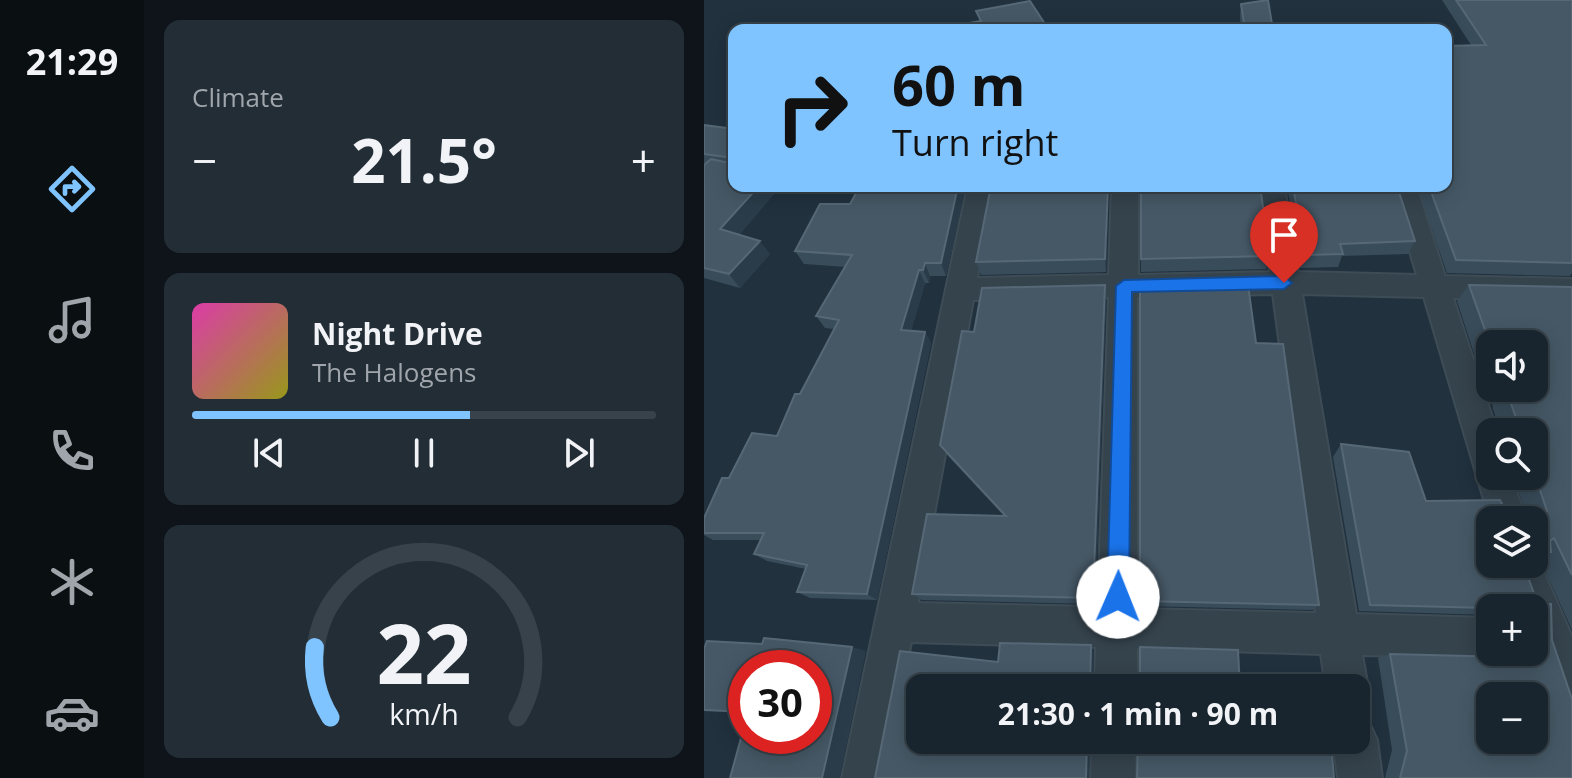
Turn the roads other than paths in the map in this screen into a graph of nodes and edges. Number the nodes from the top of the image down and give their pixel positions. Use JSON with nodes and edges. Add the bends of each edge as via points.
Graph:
{"nodes":[{"id":1,"x":980,"y":192,"type":"edge"},
{"id":2,"x":1125,"y":192,"type":"edge"},
{"id":3,"x":1272,"y":192,"type":"edge"},
{"id":4,"x":1405,"y":192,"type":"edge"},
{"id":5,"x":1284,"y":283,"type":"junction"},
{"id":6,"x":1124,"y":286,"type":"junction"},
{"id":7,"x":1436,"y":287,"type":"junction"},
{"id":8,"x":960,"y":289,"type":"junction"},
{"id":9,"x":1572,"y":290,"type":"edge"},
{"id":10,"x":1476,"y":418,"type":"edge"},
{"id":11,"x":1528,"y":578,"type":"edge"},
{"id":12,"x":895,"y":622,"type":"junction"},
{"id":13,"x":1117,"y":628,"type":"junction"},
{"id":14,"x":1340,"y":633,"type":"junction"},
{"id":15,"x":1476,"y":638,"type":"edge"},
{"id":16,"x":1553,"y":640,"type":"edge"},
{"id":17,"x":1116,"y":674,"type":"edge"},
{"id":18,"x":1345,"y":674,"type":"edge"},
{"id":19,"x":1572,"y":701,"type":"edge"},
{"id":20,"x":1114,"y":754,"type":"edge"},
{"id":21,"x":1357,"y":754,"type":"edge"},
{"id":22,"x":864,"y":778,"type":"edge"},
{"id":23,"x":1113,"y":778,"type":"edge"},
{"id":24,"x":1360,"y":778,"type":"edge"}],
"edges":[{"from":1,"to":8,"type":"street"},
{"from":2,"to":6,"type":"street"},
{"from":3,"to":5,"type":"street"},
{"from":4,"to":7,"type":"street"},
{"from":5,"to":6,"type":"street"},
{"from":5,"to":7,"type":"street"},
{"from":5,"to":14,"type":"street"},
{"from":6,"to":8,"type":"street"},
{"from":6,"to":13,"type":"street"},
{"from":7,"to":9,"type":"street"},
{"from":7,"to":10,"type":"street"},
{"from":8,"to":12,"type":"street"},
{"from":11,"to":16,"type":"street"},
{"from":12,"to":13,"type":"street"},
{"from":12,"to":22,"type":"street"},
{"from":13,"to":14,"type":"street"},
{"from":13,"to":17,"type":"street"},
{"from":14,"to":15,"type":"street"},
{"from":14,"to":18,"type":"street"},
{"from":16,"to":19,"type":"street"},
{"from":20,"to":23,"type":"street"},
{"from":21,"to":24,"type":"street"}]}
